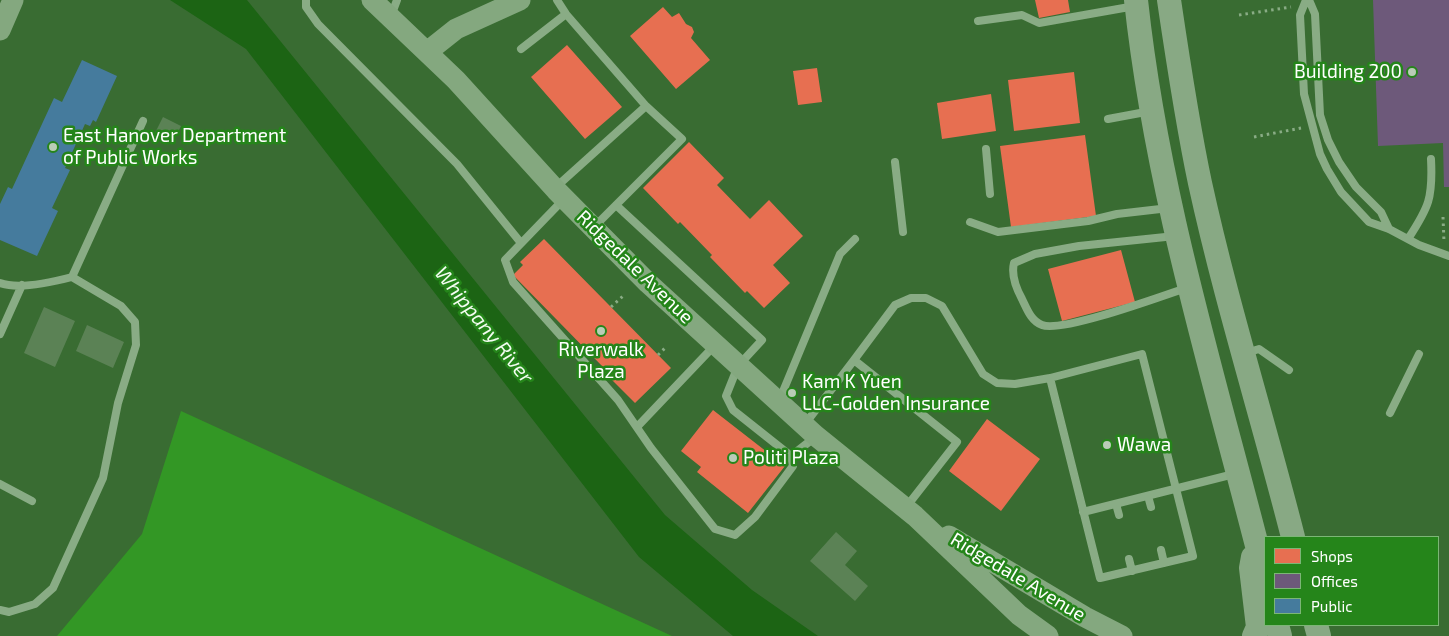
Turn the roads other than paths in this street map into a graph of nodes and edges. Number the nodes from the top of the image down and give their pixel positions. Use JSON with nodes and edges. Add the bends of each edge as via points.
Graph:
{"nodes":[{"id":1,"x":306,"y":0,"type":"edge"},
{"id":2,"x":372,"y":0,"type":"edge"},
{"id":3,"x":520,"y":0,"type":"edge"},
{"id":4,"x":557,"y":0,"type":"edge"},
{"id":5,"x":1169,"y":0,"type":"edge"},
{"id":6,"x":1308,"y":0,"type":"edge"},
{"id":7,"x":1136,"y":3,"type":"edge"},
{"id":8,"x":394,"y":9,"type":"edge"},
{"id":9,"x":566,"y":14,"type":"junction"},
{"id":10,"x":978,"y":21,"type":"dead end"},
{"id":11,"x":521,"y":49,"type":"dead end"},
{"id":12,"x":427,"y":52,"type":"junction"},
{"id":13,"x":646,"y":106,"type":"junction"},
{"id":14,"x":1152,"y":111,"type":"junction"},
{"id":15,"x":1108,"y":119,"type":"dead end"},
{"id":16,"x":143,"y":121,"type":"dead end"},
{"id":17,"x":986,"y":149,"type":"dead end"},
{"id":18,"x":1431,"y":159,"type":"dead end"},
{"id":19,"x":895,"y":162,"type":"dead end"},
{"id":20,"x":560,"y":193,"type":"junction"},
{"id":21,"x":990,"y":194,"type":"dead end"},
{"id":22,"x":616,"y":205,"type":"junction"},
{"id":23,"x":1171,"y":208,"type":"junction"},
{"id":24,"x":970,"y":222,"type":"dead end"},
{"id":25,"x":594,"y":228,"type":"junction"},
{"id":26,"x":1389,"y":229,"type":"junction"},
{"id":27,"x":903,"y":232,"type":"dead end"},
{"id":28,"x":1177,"y":236,"type":"junction"},
{"id":29,"x":855,"y":239,"type":"dead end"},
{"id":30,"x":1408,"y":239,"type":"junction"},
{"id":31,"x":521,"y":243,"type":"junction"},
{"id":32,"x":1449,"y":256,"type":"edge"},
{"id":33,"x":72,"y":277,"type":"junction"},
{"id":34,"x":0,"y":283,"type":"edge"},
{"id":35,"x":22,"y":285,"type":"junction"},
{"id":36,"x":1189,"y":287,"type":"junction"},
{"id":37,"x":0,"y":334,"type":"edge"},
{"id":38,"x":715,"y":345,"type":"junction"},
{"id":39,"x":1244,"y":353,"type":"junction"},
{"id":40,"x":1419,"y":354,"type":"dead end"},
{"id":41,"x":854,"y":360,"type":"junction"},
{"id":42,"x":738,"y":366,"type":"junction"},
{"id":43,"x":1289,"y":370,"type":"dead end"},
{"id":44,"x":1050,"y":378,"type":"junction"},
{"id":45,"x":778,"y":402,"type":"junction"},
{"id":46,"x":1390,"y":413,"type":"dead end"},
{"id":47,"x":637,"y":427,"type":"junction"},
{"id":48,"x":810,"y":431,"type":"junction"},
{"id":49,"x":791,"y":456,"type":"junction"},
{"id":50,"x":1237,"y":474,"type":"junction"},
{"id":51,"x":0,"y":484,"type":"edge"},
{"id":52,"x":1176,"y":488,"type":"junction"},
{"id":53,"x":1148,"y":496,"type":"junction"},
{"id":54,"x":32,"y":501,"type":"dead end"},
{"id":55,"x":1116,"y":504,"type":"junction"},
{"id":56,"x":1151,"y":507,"type":"dead end"},
{"id":57,"x":910,"y":512,"type":"junction"},
{"id":58,"x":1084,"y":512,"type":"junction"},
{"id":59,"x":1119,"y":515,"type":"dead end"},
{"id":60,"x":1293,"y":536,"type":"edge"},
{"id":61,"x":1256,"y":540,"type":"junction"},
{"id":62,"x":1161,"y":550,"type":"dead end"},
{"id":63,"x":1129,"y":559,"type":"dead end"},
{"id":64,"x":1164,"y":563,"type":"junction"},
{"id":65,"x":1132,"y":570,"type":"junction"},
{"id":66,"x":1264,"y":573,"type":"edge"},
{"id":67,"x":0,"y":610,"type":"edge"},
{"id":68,"x":1048,"y":636,"type":"edge"},
{"id":69,"x":1122,"y":636,"type":"edge"},
{"id":70,"x":1254,"y":636,"type":"edge"}],
"edges":[{"from":1,"to":31,"type":"lane","via":[[306,7],[318,24],[457,164]]},
{"from":2,"to":8,"type":"main road","name":"Ridgedale Avenue"},
{"from":3,"to":12,"type":"main road","via":[[456,29]]},
{"from":4,"to":9,"type":"lane"},
{"from":5,"to":39,"type":"main road","via":[[1200,183]]},
{"from":6,"to":26,"type":"lane","via":[[1315,14],[1320,115],[1328,140],[1356,187],[1380,212]]},
{"from":6,"to":26,"type":"lane","via":[[1300,15],[1304,94],[1320,154],[1341,192],[1353,206],[1369,222]]},
{"from":7,"to":10,"type":"lane","via":[[1039,23],[1022,15]]},
{"from":7,"to":14,"type":"main road"},
{"from":8,"to":12,"type":"main road","name":"Ridgedale Avenue"},
{"from":9,"to":11,"type":"lane"},
{"from":9,"to":13,"type":"lane"},
{"from":12,"to":20,"type":"main road","name":"Ridgedale Avenue"},
{"from":13,"to":20,"type":"lane"},
{"from":13,"to":22,"type":"lane","via":[[682,139]]},
{"from":14,"to":15,"type":"lane"},
{"from":14,"to":23,"type":"main road"},
{"from":16,"to":33,"type":"lane"},
{"from":17,"to":21,"type":"lane"},
{"from":18,"to":30,"type":"lane","via":[[1430,198]]},
{"from":19,"to":27,"type":"lane"},
{"from":20,"to":25,"type":"main road","name":"Ridgedale Avenue"},
{"from":20,"to":31,"type":"lane"},
{"from":22,"to":25,"type":"lane"},
{"from":22,"to":42,"type":"lane","via":[[762,340]]},
{"from":23,"to":24,"type":"lane","via":[[998,232]]},
{"from":23,"to":28,"type":"main road"},
{"from":25,"to":38,"type":"main road","name":"Ridgedale Avenue","via":[[648,284]]},
{"from":26,"to":30,"type":"lane"},
{"from":28,"to":36,"type":"main road"},
{"from":28,"to":36,"type":"lane","via":[[1035,254],[1014,263],[1012,272],[1033,320],[1044,326],[1085,320]]},
{"from":29,"to":45,"type":"lane","via":[[840,254]]},
{"from":30,"to":32,"type":"lane"},
{"from":31,"to":47,"type":"lane","via":[[505,260],[513,282],[618,400]]},
{"from":33,"to":35,"type":"lane"},
{"from":33,"to":67,"type":"lane","via":[[121,306],[135,322],[136,345],[118,403],[103,478],[53,588],[34,604],[9,612]]},
{"from":34,"to":35,"type":"lane"},
{"from":35,"to":37,"type":"lane"},
{"from":36,"to":50,"type":"main road"},
{"from":38,"to":42,"type":"main road","name":"Ridgedale Avenue"},
{"from":38,"to":47,"type":"lane"},
{"from":39,"to":43,"type":"lane","via":[[1259,349]]},
{"from":39,"to":60,"type":"main road"},
{"from":40,"to":46,"type":"lane"},
{"from":41,"to":44,"type":"lane","via":[[895,305],[911,298],[926,298],[942,306],[983,374],[997,383],[1006,384]]},
{"from":41,"to":48,"type":"lane"},
{"from":41,"to":57,"type":"lane","via":[[957,442]]},
{"from":42,"to":45,"type":"main road","name":"Ridgedale Avenue"},
{"from":42,"to":49,"type":"lane","via":[[726,396],[733,410]]},
{"from":44,"to":52,"type":"lane","via":[[1142,354]]},
{"from":44,"to":58,"type":"lane"},
{"from":45,"to":48,"type":"main road","name":"Ridgedale Avenue"},
{"from":47,"to":49,"type":"lane","via":[[715,529],[735,535],[755,517],[793,466]]},
{"from":48,"to":49,"type":"lane"},
{"from":48,"to":57,"type":"main road","name":"Ridgedale Avenue"},
{"from":50,"to":52,"type":"lane"},
{"from":50,"to":61,"type":"main road"},
{"from":51,"to":54,"type":"lane"},
{"from":52,"to":53,"type":"lane"},
{"from":52,"to":64,"type":"lane","via":[[1193,556]]},
{"from":53,"to":55,"type":"lane"},
{"from":53,"to":56,"type":"lane"},
{"from":55,"to":58,"type":"lane"},
{"from":55,"to":59,"type":"lane"},
{"from":57,"to":68,"type":"main road","name":"Ridgedale Avenue","via":[[1019,615]]},
{"from":57,"to":69,"type":"main road","name":"Ridgedale Avenue"},
{"from":58,"to":65,"type":"lane","via":[[1100,578]]},
{"from":61,"to":66,"type":"main road"},
{"from":61,"to":70,"type":"main road","via":[[1251,568],[1258,627]]},
{"from":62,"to":64,"type":"lane"},
{"from":63,"to":65,"type":"lane"},
{"from":64,"to":65,"type":"lane"}]}
